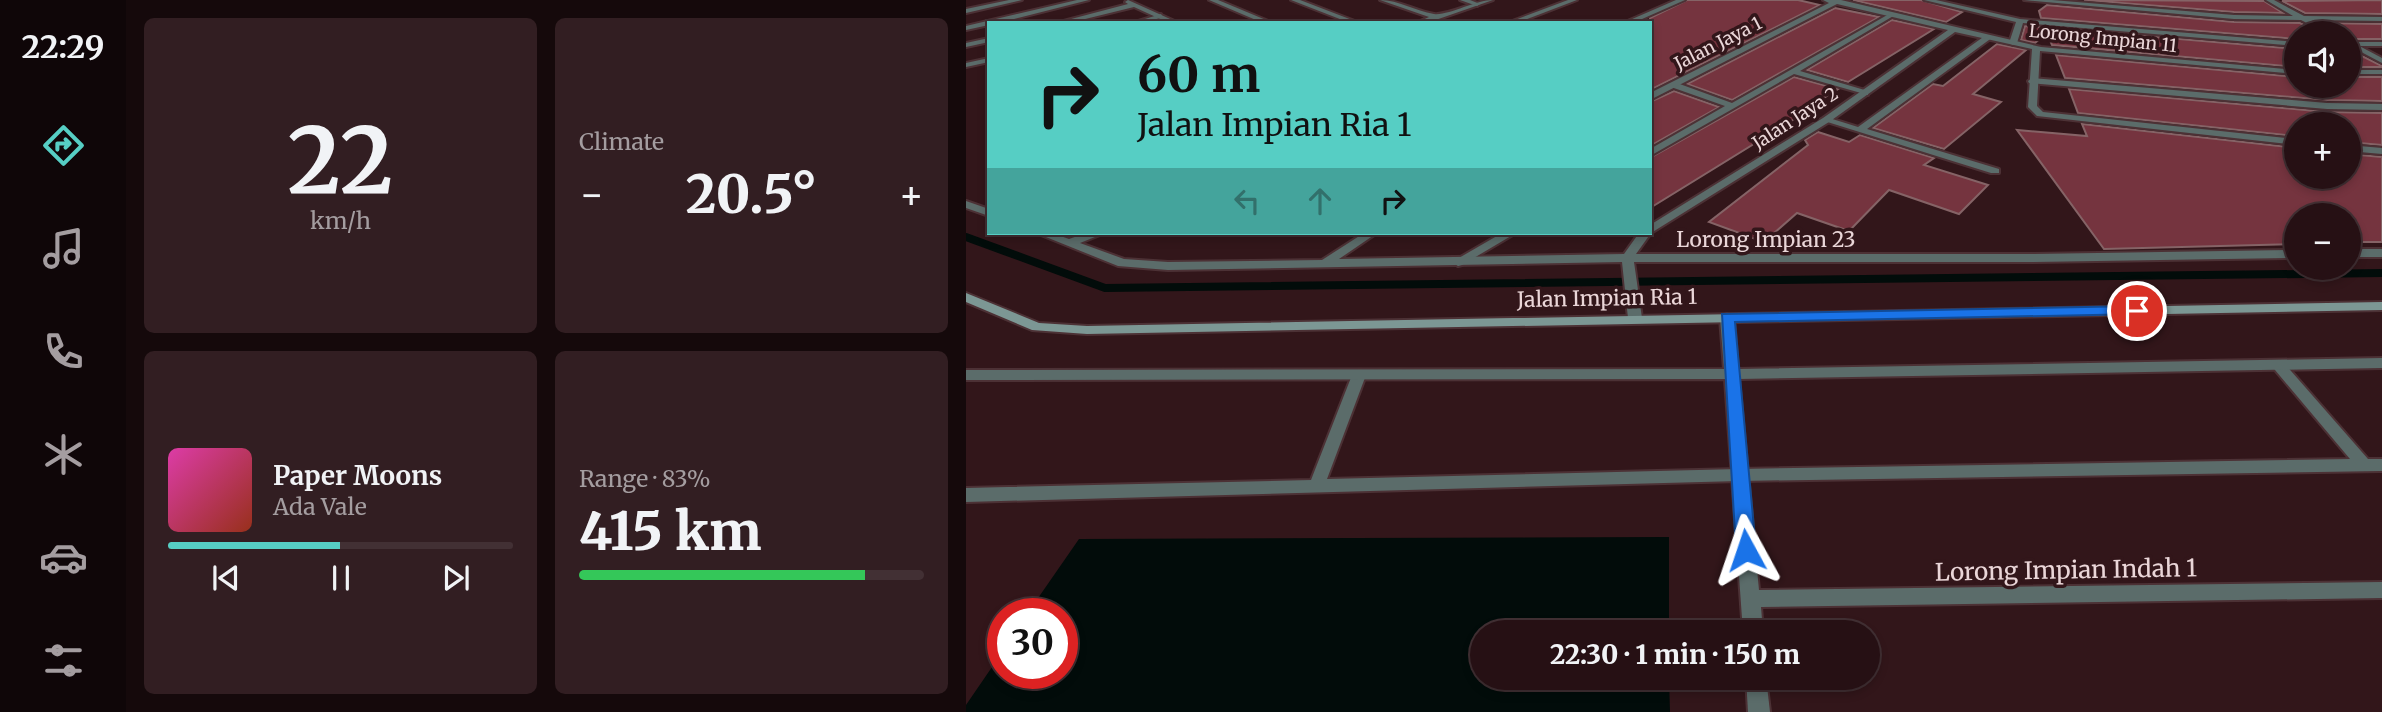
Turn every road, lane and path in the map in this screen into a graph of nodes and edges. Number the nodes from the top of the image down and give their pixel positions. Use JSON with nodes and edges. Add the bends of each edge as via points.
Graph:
{"nodes":[{"id":1,"x":1018,"y":0,"type":"edge"},
{"id":2,"x":1086,"y":0,"type":"edge"},
{"id":3,"x":1124,"y":0,"type":"edge"},
{"id":4,"x":1212,"y":0,"type":"edge"},
{"id":5,"x":1294,"y":0,"type":"edge"},
{"id":6,"x":1383,"y":0,"type":"edge"},
{"id":7,"x":1463,"y":0,"type":"edge"},
{"id":8,"x":1490,"y":0,"type":"edge"},
{"id":9,"x":1574,"y":0,"type":"edge"},
{"id":10,"x":1682,"y":0,"type":"edge"},
{"id":11,"x":1927,"y":0,"type":"edge"},
{"id":12,"x":2027,"y":0,"type":"edge"},
{"id":13,"x":2269,"y":0,"type":"edge"},
{"id":14,"x":1834,"y":1,"type":"edge"},
{"id":15,"x":1477,"y":4,"type":"junction"},
{"id":16,"x":1134,"y":5,"type":"junction"},
{"id":17,"x":966,"y":11,"type":"edge"},
{"id":18,"x":1891,"y":15,"type":"junction"},
{"id":19,"x":1161,"y":16,"type":"junction"},
{"id":20,"x":1435,"y":18,"type":"junction"},
{"id":21,"x":2306,"y":19,"type":"junction"},
{"id":22,"x":2382,"y":19,"type":"edge"},
{"id":23,"x":996,"y":21,"type":"edge"},
{"id":24,"x":1067,"y":21,"type":"edge"},
{"id":25,"x":1142,"y":21,"type":"edge"},
{"id":26,"x":1172,"y":21,"type":"edge"},
{"id":27,"x":1265,"y":21,"type":"edge"},
{"id":28,"x":1352,"y":21,"type":"edge"},
{"id":29,"x":1425,"y":21,"type":"edge"},
{"id":30,"x":1516,"y":21,"type":"edge"},
{"id":31,"x":1631,"y":21,"type":"edge"},
{"id":32,"x":2020,"y":21,"type":"junction"},
{"id":33,"x":2310,"y":21,"type":"edge"},
{"id":34,"x":987,"y":23,"type":"edge"},
{"id":35,"x":966,"y":28,"type":"edge"},
{"id":36,"x":1954,"y":29,"type":"junction"},
{"id":37,"x":1989,"y":37,"type":"junction"},
{"id":38,"x":987,"y":40,"type":"edge"},
{"id":39,"x":2013,"y":43,"type":"junction"},
{"id":40,"x":2284,"y":43,"type":"edge"},
{"id":41,"x":2361,"y":44,"type":"edge"},
{"id":42,"x":2382,"y":44,"type":"edge"},
{"id":43,"x":966,"y":45,"type":"edge"},
{"id":44,"x":2036,"y":48,"type":"junction"},
{"id":45,"x":2361,"y":50,"type":"edge"},
{"id":46,"x":987,"y":60,"type":"edge"},
{"id":47,"x":2382,"y":61,"type":"edge"},
{"id":48,"x":966,"y":65,"type":"edge"},
{"id":49,"x":2284,"y":71,"type":"edge"},
{"id":50,"x":1792,"y":72,"type":"junction"},
{"id":51,"x":2361,"y":72,"type":"edge"},
{"id":52,"x":2382,"y":72,"type":"edge"},
{"id":53,"x":2032,"y":81,"type":"junction"},
{"id":54,"x":1674,"y":85,"type":"junction"},
{"id":55,"x":1864,"y":93,"type":"junction"},
{"id":56,"x":1652,"y":96,"type":"edge"},
{"id":57,"x":1733,"y":106,"type":"junction"},
{"id":58,"x":2382,"y":107,"type":"edge"},
{"id":59,"x":1826,"y":120,"type":"junction"},
{"id":60,"x":1860,"y":130,"type":"junction"},
{"id":61,"x":2284,"y":141,"type":"edge"},
{"id":62,"x":2361,"y":149,"type":"edge"},
{"id":63,"x":2382,"y":151,"type":"edge"},
{"id":64,"x":1652,"y":152,"type":"edge"},
{"id":65,"x":1995,"y":171,"type":"dead end"},
{"id":66,"x":966,"y":204,"type":"edge"},
{"id":67,"x":986,"y":209,"type":"edge"},
{"id":68,"x":1652,"y":229,"type":"edge"},
{"id":69,"x":1047,"y":235,"type":"edge"},
{"id":70,"x":1091,"y":235,"type":"edge"},
{"id":71,"x":1368,"y":235,"type":"edge"},
{"id":72,"x":1506,"y":235,"type":"edge"},
{"id":73,"x":1644,"y":235,"type":"edge"},
{"id":74,"x":1069,"y":243,"type":"junction"},
{"id":75,"x":2361,"y":253,"type":"edge"},
{"id":76,"x":2382,"y":253,"type":"edge"},
{"id":77,"x":2284,"y":254,"type":"edge"},
{"id":78,"x":1628,"y":258,"type":"junction"},
{"id":79,"x":1458,"y":262,"type":"junction"},
{"id":80,"x":1324,"y":264,"type":"junction"},
{"id":81,"x":966,"y":297,"type":"edge"},
{"id":82,"x":2382,"y":306,"type":"edge"},
{"id":83,"x":1635,"y":318,"type":"junction"},
{"id":84,"x":1727,"y":318,"type":"junction"},
{"id":85,"x":2382,"y":363,"type":"edge"},
{"id":86,"x":2280,"y":367,"type":"junction"},
{"id":87,"x":1732,"y":374,"type":"junction"},
{"id":88,"x":966,"y":375,"type":"edge"},
{"id":89,"x":1359,"y":375,"type":"junction"},
{"id":90,"x":2373,"y":465,"type":"edge"},
{"id":91,"x":1739,"y":475,"type":"junction"},
{"id":92,"x":1317,"y":485,"type":"junction"},
{"id":93,"x":966,"y":495,"type":"edge"},
{"id":94,"x":2382,"y":590,"type":"edge"},
{"id":95,"x":1751,"y":599,"type":"junction"},
{"id":96,"x":1752,"y":620,"type":"edge"},
{"id":97,"x":1757,"y":690,"type":"edge"},
{"id":98,"x":1759,"y":712,"type":"edge"}],
"edges":[{"from":1,"to":17,"type":"street"},
{"from":2,"to":23,"type":"street"},
{"from":3,"to":16,"type":"street"},
{"from":4,"to":27,"type":"street"},
{"from":5,"to":28,"type":"street"},
{"from":6,"to":20,"type":"street"},
{"from":7,"to":15,"type":"street"},
{"from":8,"to":15,"type":"street"},
{"from":9,"to":30,"type":"street"},
{"from":10,"to":31,"type":"street"},
{"from":11,"to":32,"type":"street"},
{"from":12,"to":21,"type":"street","via":[[2234,18]]},
{"from":13,"to":21,"type":"street"},
{"from":14,"to":18,"type":"street","name":"Lorong Impian 11"},
{"from":14,"to":54,"type":"street","name":"Jalan Jaya 1"},
{"from":15,"to":20,"type":"street"},
{"from":16,"to":19,"type":"street"},
{"from":16,"to":24,"type":"street"},
{"from":18,"to":36,"type":"street","name":"Lorong Impian 11"},
{"from":18,"to":50,"type":"street"},
{"from":19,"to":25,"type":"street"},
{"from":19,"to":26,"type":"street"},
{"from":20,"to":29,"type":"street"},
{"from":21,"to":22,"type":"street"},
{"from":21,"to":33,"type":"street"},
{"from":32,"to":39,"type":"street"},
{"from":32,"to":40,"type":"street"},
{"from":34,"to":35,"type":"street"},
{"from":36,"to":37,"type":"street","name":"Lorong Impian 11"},
{"from":36,"to":55,"type":"street","name":"Jalan Jaya 2"},
{"from":37,"to":39,"type":"street","name":"Lorong Impian 11"},
{"from":37,"to":60,"type":"street"},
{"from":38,"to":43,"type":"street"},
{"from":39,"to":44,"type":"street","name":"Lorong Impian 11"},
{"from":41,"to":42,"type":"street"},
{"from":44,"to":49,"type":"street","name":"Lorong Impian 11"},
{"from":44,"to":53,"type":"street"},
{"from":45,"to":47,"type":"street"},
{"from":46,"to":48,"type":"street"},
{"from":50,"to":55,"type":"street"},
{"from":50,"to":57,"type":"street"},
{"from":51,"to":52,"type":"street"},
{"from":53,"to":58,"type":"street"},
{"from":53,"to":61,"type":"street","via":[[2032,107],[2040,114]]},
{"from":54,"to":56,"type":"street","name":"Jalan Jaya 1"},
{"from":54,"to":57,"type":"street"},
{"from":55,"to":59,"type":"street","name":"Jalan Jaya 2"},
{"from":57,"to":64,"type":"street"},
{"from":59,"to":60,"type":"street"},
{"from":59,"to":68,"type":"street","name":"Jalan Jaya 2"},
{"from":60,"to":65,"type":"street"},
{"from":62,"to":63,"type":"street"},
{"from":66,"to":67,"type":"street"},
{"from":69,"to":74,"type":"street","name":"Lorong Impian 23"},
{"from":70,"to":74,"type":"street"},
{"from":71,"to":80,"type":"street"},
{"from":72,"to":79,"type":"street"},
{"from":73,"to":78,"type":"street"},
{"from":74,"to":80,"type":"street","name":"Lorong Impian 23","via":[[1122,262],[1156,265]]},
{"from":75,"to":76,"type":"street"},
{"from":77,"to":78,"type":"street","name":"Lorong Impian 23"},
{"from":78,"to":79,"type":"street","name":"Lorong Impian 23"},
{"from":78,"to":83,"type":"street"},
{"from":79,"to":80,"type":"street","name":"Lorong Impian 23"},
{"from":81,"to":83,"type":"street","name":"Jalan Impian Ria 1","via":[[1037,327],[1087,330]]},
{"from":82,"to":84,"type":"street","name":"Jalan Impian Ria 1"},
{"from":83,"to":84,"type":"street","name":"Jalan Impian Ria 1"},
{"from":84,"to":87,"type":"street"},
{"from":85,"to":86,"type":"street"},
{"from":86,"to":87,"type":"street"},
{"from":86,"to":90,"type":"street"},
{"from":87,"to":89,"type":"street"},
{"from":87,"to":91,"type":"street"},
{"from":88,"to":89,"type":"street"},
{"from":89,"to":92,"type":"street"},
{"from":90,"to":91,"type":"street"},
{"from":91,"to":92,"type":"street"},
{"from":91,"to":95,"type":"street"},
{"from":92,"to":93,"type":"street"},
{"from":94,"to":95,"type":"street","name":"Lorong Impian Indah 1"},
{"from":95,"to":96,"type":"street"},
{"from":97,"to":98,"type":"street"}]}
